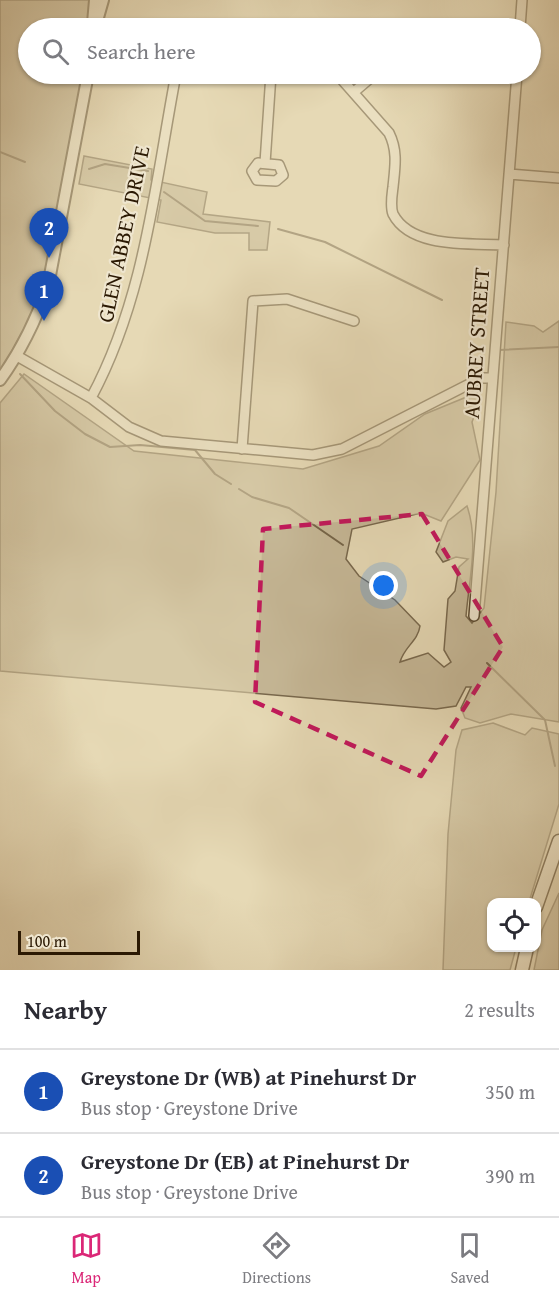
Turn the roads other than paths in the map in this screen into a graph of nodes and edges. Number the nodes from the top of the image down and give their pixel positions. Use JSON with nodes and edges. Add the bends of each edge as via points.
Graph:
{"nodes":[{"id":1,"x":95,"y":0,"type":"edge"},
{"id":2,"x":103,"y":0,"type":"edge"},
{"id":3,"x":522,"y":0,"type":"edge"},
{"id":4,"x":94,"y":18,"type":"edge"},
{"id":5,"x":97,"y":18,"type":"edge"},
{"id":6,"x":521,"y":18,"type":"edge"},
{"id":7,"x":86,"y":84,"type":"edge"},
{"id":8,"x":174,"y":84,"type":"edge"},
{"id":9,"x":270,"y":84,"type":"edge"},
{"id":10,"x":347,"y":84,"type":"edge"},
{"id":11,"x":363,"y":84,"type":"edge"},
{"id":12,"x":516,"y":84,"type":"edge"},
{"id":13,"x":354,"y":92,"type":"junction"},
{"id":14,"x":265,"y":163,"type":"dead end"},
{"id":15,"x":509,"y":174,"type":"junction"},
{"id":16,"x":559,"y":178,"type":"edge"},
{"id":17,"x":504,"y":246,"type":"junction"},
{"id":18,"x":354,"y":321,"type":"dead end"},
{"id":19,"x":17,"y":356,"type":"junction"},
{"id":20,"x":493,"y":378,"type":"junction"},
{"id":21,"x":0,"y":380,"type":"edge"},
{"id":22,"x":91,"y":398,"type":"junction"},
{"id":23,"x":242,"y":449,"type":"junction"},
{"id":24,"x":474,"y":616,"type":"dead end"},
{"id":25,"x":559,"y":841,"type":"edge"},
{"id":26,"x":540,"y":898,"type":"edge"},
{"id":27,"x":526,"y":952,"type":"edge"},
{"id":28,"x":522,"y":970,"type":"edge"}],
"edges":[{"from":1,"to":4,"type":"street"},
{"from":2,"to":5,"type":"street"},
{"from":3,"to":6,"type":"street"},
{"from":7,"to":19,"type":"street","via":[[48,286]]},
{"from":8,"to":22,"type":"street","name":"GLEN ABBEY DRIVE","via":[[134,296],[118,344]]},
{"from":9,"to":14,"type":"street"},
{"from":10,"to":13,"type":"street"},
{"from":11,"to":13,"type":"street"},
{"from":12,"to":15,"type":"street","name":"AUBREY STREET"},
{"from":13,"to":17,"type":"street","via":[[395,143],[392,213],[402,226],[429,239]]},
{"from":15,"to":16,"type":"street"},
{"from":15,"to":17,"type":"street","name":"AUBREY STREET"},
{"from":17,"to":20,"type":"street","name":"AUBREY STREET"},
{"from":18,"to":23,"type":"street","via":[[287,299],[253,301]]},
{"from":19,"to":21,"type":"street"},
{"from":19,"to":22,"type":"street"},
{"from":20,"to":23,"type":"street","via":[[481,378],[333,452]]},
{"from":20,"to":24,"type":"street","name":"AUBREY STREET"},
{"from":22,"to":23,"type":"street","via":[[129,427],[161,441]]},
{"from":25,"to":26,"type":"main road"},
{"from":27,"to":28,"type":"main road"}]}
